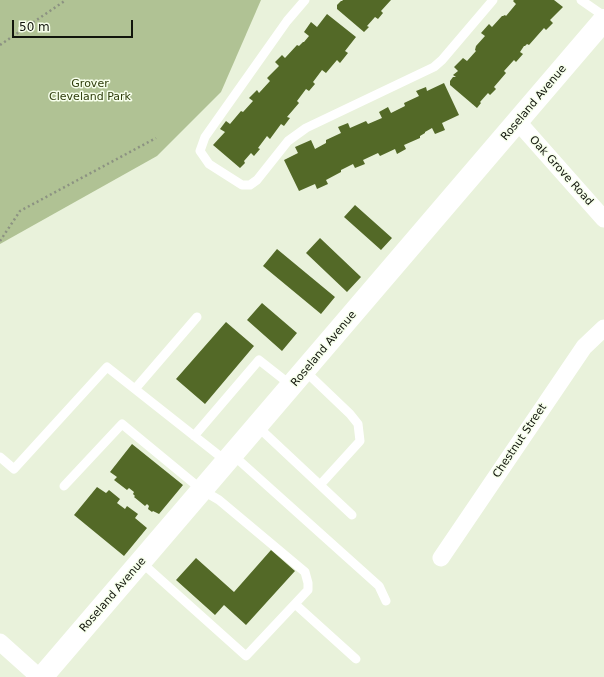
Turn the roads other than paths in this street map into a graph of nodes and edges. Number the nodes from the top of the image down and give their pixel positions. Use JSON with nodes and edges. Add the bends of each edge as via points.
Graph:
{"nodes":[{"id":1,"x":305,"y":0,"type":"edge"},
{"id":2,"x":493,"y":0,"type":"edge"},
{"id":3,"x":581,"y":0,"type":"edge"},
{"id":4,"x":604,"y":16,"type":"edge"},
{"id":5,"x":604,"y":20,"type":"edge"},
{"id":6,"x":518,"y":122,"type":"junction"},
{"id":7,"x":604,"y":219,"type":"edge"},
{"id":8,"x":197,"y":317,"type":"dead end"},
{"id":9,"x":604,"y":328,"type":"edge"},
{"id":10,"x":298,"y":378,"type":"junction"},
{"id":11,"x":135,"y":389,"type":"junction"},
{"id":12,"x":257,"y":426,"type":"junction"},
{"id":13,"x":194,"y":436,"type":"junction"},
{"id":14,"x":0,"y":457,"type":"edge"},
{"id":15,"x":230,"y":458,"type":"junction"},
{"id":16,"x":320,"y":485,"type":"junction"},
{"id":17,"x":64,"y":486,"type":"dead end"},
{"id":18,"x":202,"y":490,"type":"junction"},
{"id":19,"x":352,"y":516,"type":"dead end"},
{"id":20,"x":441,"y":558,"type":"dead end"},
{"id":21,"x":141,"y":562,"type":"junction"},
{"id":22,"x":386,"y":601,"type":"dead end"},
{"id":23,"x":295,"y":604,"type":"junction"},
{"id":24,"x":0,"y":642,"type":"edge"},
{"id":25,"x":356,"y":659,"type":"dead end"},
{"id":26,"x":39,"y":677,"type":"edge"},
{"id":27,"x":42,"y":677,"type":"edge"}],
"edges":[{"from":1,"to":2,"type":"lane","via":[[287,21],[205,137],[200,151],[209,164],[242,185],[250,185],[257,180],[288,141],[306,128],[434,68]]},
{"from":3,"to":4,"type":"lane"},
{"from":5,"to":6,"type":"main road","name":"Roseland Avenue"},
{"from":6,"to":7,"type":"street","name":"Oak Grove Road"},
{"from":6,"to":10,"type":"main road","name":"Roseland Avenue"},
{"from":8,"to":11,"type":"lane"},
{"from":9,"to":20,"type":"street","name":"Chestnut Street","via":[[584,347]]},
{"from":10,"to":12,"type":"main road","name":"Roseland Avenue"},
{"from":10,"to":13,"type":"lane","via":[[259,360]]},
{"from":10,"to":16,"type":"lane","via":[[350,414],[358,424],[360,441]]},
{"from":11,"to":13,"type":"lane"},
{"from":11,"to":14,"type":"lane","via":[[107,367],[14,469]]},
{"from":12,"to":15,"type":"main road","name":"Roseland Avenue"},
{"from":12,"to":16,"type":"lane"},
{"from":13,"to":15,"type":"lane"},
{"from":15,"to":18,"type":"main road","name":"Roseland Avenue"},
{"from":15,"to":22,"type":"lane","via":[[379,586]]},
{"from":16,"to":19,"type":"lane"},
{"from":17,"to":18,"type":"lane","via":[[122,424]]},
{"from":18,"to":21,"type":"main road","name":"Roseland Avenue"},
{"from":18,"to":23,"type":"lane","via":[[219,500],[305,572],[308,590]]},
{"from":21,"to":23,"type":"lane","via":[[246,656]]},
{"from":21,"to":27,"type":"main road","name":"Roseland Avenue"},
{"from":23,"to":25,"type":"lane"},
{"from":24,"to":26,"type":"street"}]}
